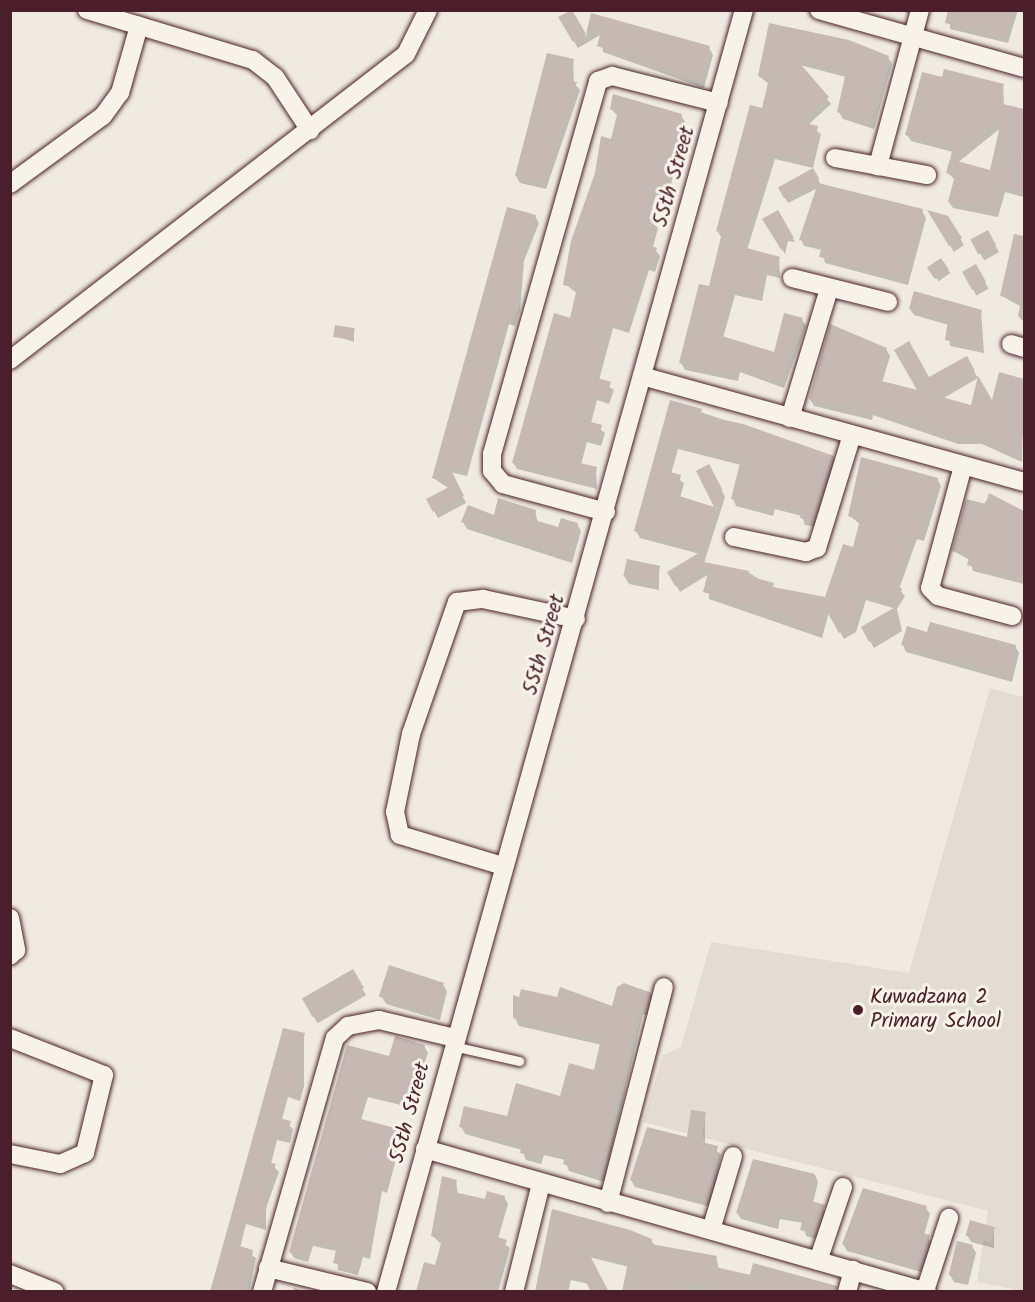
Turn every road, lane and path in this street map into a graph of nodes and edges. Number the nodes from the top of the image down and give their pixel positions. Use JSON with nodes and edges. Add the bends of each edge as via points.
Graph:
{"nodes":[{"id":1,"x":87,"y":10,"type":"edge"},
{"id":2,"x":428,"y":10,"type":"edge"},
{"id":3,"x":744,"y":10,"type":"edge"},
{"id":4,"x":819,"y":10,"type":"edge"},
{"id":5,"x":920,"y":10,"type":"edge"},
{"id":6,"x":139,"y":26,"type":"junction"},
{"id":7,"x":913,"y":38,"type":"junction"},
{"id":8,"x":1023,"y":62,"type":"edge"},
{"id":9,"x":719,"y":103,"type":"junction"},
{"id":10,"x":309,"y":130,"type":"junction"},
{"id":11,"x":835,"y":158,"type":"dead end"},
{"id":12,"x":878,"y":166,"type":"junction"},
{"id":13,"x":927,"y":175,"type":"dead end"},
{"id":14,"x":10,"y":184,"type":"edge"},
{"id":15,"x":792,"y":278,"type":"dead end"},
{"id":16,"x":830,"y":289,"type":"junction"},
{"id":17,"x":888,"y":302,"type":"dead end"},
{"id":18,"x":10,"y":360,"type":"edge"},
{"id":19,"x":642,"y":376,"type":"junction"},
{"id":20,"x":790,"y":418,"type":"junction"},
{"id":21,"x":852,"y":435,"type":"junction"},
{"id":22,"x":963,"y":466,"type":"junction"},
{"id":23,"x":1024,"y":482,"type":"edge"},
{"id":24,"x":606,"y":512,"type":"junction"},
{"id":25,"x":734,"y":537,"type":"dead end"},
{"id":26,"x":1012,"y":616,"type":"dead end"},
{"id":27,"x":576,"y":619,"type":"junction"},
{"id":28,"x":503,"y":867,"type":"junction"},
{"id":29,"x":10,"y":918,"type":"edge"},
{"id":30,"x":10,"y":956,"type":"edge"},
{"id":31,"x":664,"y":987,"type":"dead end"},
{"id":32,"x":10,"y":1038,"type":"edge"},
{"id":33,"x":454,"y":1042,"type":"junction"},
{"id":34,"x":519,"y":1061,"type":"dead end"},
{"id":35,"x":425,"y":1149,"type":"junction"},
{"id":36,"x":10,"y":1154,"type":"edge"},
{"id":37,"x":733,"y":1156,"type":"dead end"},
{"id":38,"x":541,"y":1184,"type":"junction"},
{"id":39,"x":843,"y":1187,"type":"dead end"},
{"id":40,"x":608,"y":1203,"type":"junction"},
{"id":41,"x":949,"y":1218,"type":"dead end"},
{"id":42,"x":711,"y":1230,"type":"junction"},
{"id":43,"x":818,"y":1261,"type":"junction"},
{"id":44,"x":268,"y":1268,"type":"junction"},
{"id":45,"x":853,"y":1270,"type":"junction"},
{"id":46,"x":10,"y":1274,"type":"edge"},
{"id":47,"x":926,"y":1291,"type":"edge"},
{"id":48,"x":55,"y":1292,"type":"edge"},
{"id":49,"x":262,"y":1292,"type":"edge"},
{"id":50,"x":367,"y":1292,"type":"edge"},
{"id":51,"x":386,"y":1292,"type":"edge"},
{"id":52,"x":513,"y":1292,"type":"edge"},
{"id":53,"x":847,"y":1292,"type":"edge"}],
"edges":[{"from":1,"to":6,"type":"street"},
{"from":2,"to":10,"type":"street","via":[[406,54]]},
{"from":3,"to":9,"type":"street","name":"55th Street"},
{"from":4,"to":7,"type":"street"},
{"from":5,"to":7,"type":"street"},
{"from":6,"to":10,"type":"street","via":[[266,67]]},
{"from":6,"to":14,"type":"street","via":[[120,93],[103,116]]},
{"from":7,"to":8,"type":"street"},
{"from":7,"to":12,"type":"street"},
{"from":9,"to":19,"type":"street","name":"55th Street"},
{"from":9,"to":24,"type":"street","via":[[612,76],[598,81],[492,454],[492,471],[503,484]]},
{"from":10,"to":18,"type":"street"},
{"from":11,"to":12,"type":"street"},
{"from":12,"to":13,"type":"street"},
{"from":15,"to":16,"type":"street"},
{"from":16,"to":17,"type":"street"},
{"from":16,"to":20,"type":"street"},
{"from":19,"to":20,"type":"street"},
{"from":19,"to":24,"type":"street","name":"55th Street"},
{"from":20,"to":21,"type":"street"},
{"from":21,"to":22,"type":"street"},
{"from":21,"to":25,"type":"street","via":[[817,548],[806,552]]},
{"from":22,"to":23,"type":"street"},
{"from":22,"to":26,"type":"street","via":[[930,588],[938,596]]},
{"from":24,"to":27,"type":"street","name":"55th Street"},
{"from":27,"to":28,"type":"street","name":"55th Street"},
{"from":27,"to":28,"type":"street","via":[[483,598],[457,602],[411,734],[395,812],[400,835],[417,844]]},
{"from":28,"to":33,"type":"street","name":"55th Street"},
{"from":29,"to":30,"type":"street","via":[[16,950]]},
{"from":31,"to":40,"type":"street"},
{"from":32,"to":36,"type":"street","via":[[104,1075],[85,1153],[60,1164]]},
{"from":33,"to":34,"type":"lane"},
{"from":33,"to":35,"type":"street","name":"55th Street"},
{"from":33,"to":44,"type":"street","via":[[379,1020],[348,1026],[335,1038]]},
{"from":35,"to":38,"type":"street"},
{"from":35,"to":51,"type":"street","name":"55th Street"},
{"from":37,"to":42,"type":"street"},
{"from":38,"to":40,"type":"street"},
{"from":38,"to":52,"type":"street"},
{"from":39,"to":43,"type":"street"},
{"from":40,"to":42,"type":"street"},
{"from":41,"to":47,"type":"street"},
{"from":42,"to":43,"type":"street"},
{"from":43,"to":45,"type":"street"},
{"from":44,"to":49,"type":"street"},
{"from":44,"to":50,"type":"street"},
{"from":45,"to":47,"type":"street"},
{"from":45,"to":53,"type":"street"},
{"from":46,"to":48,"type":"street"}]}
